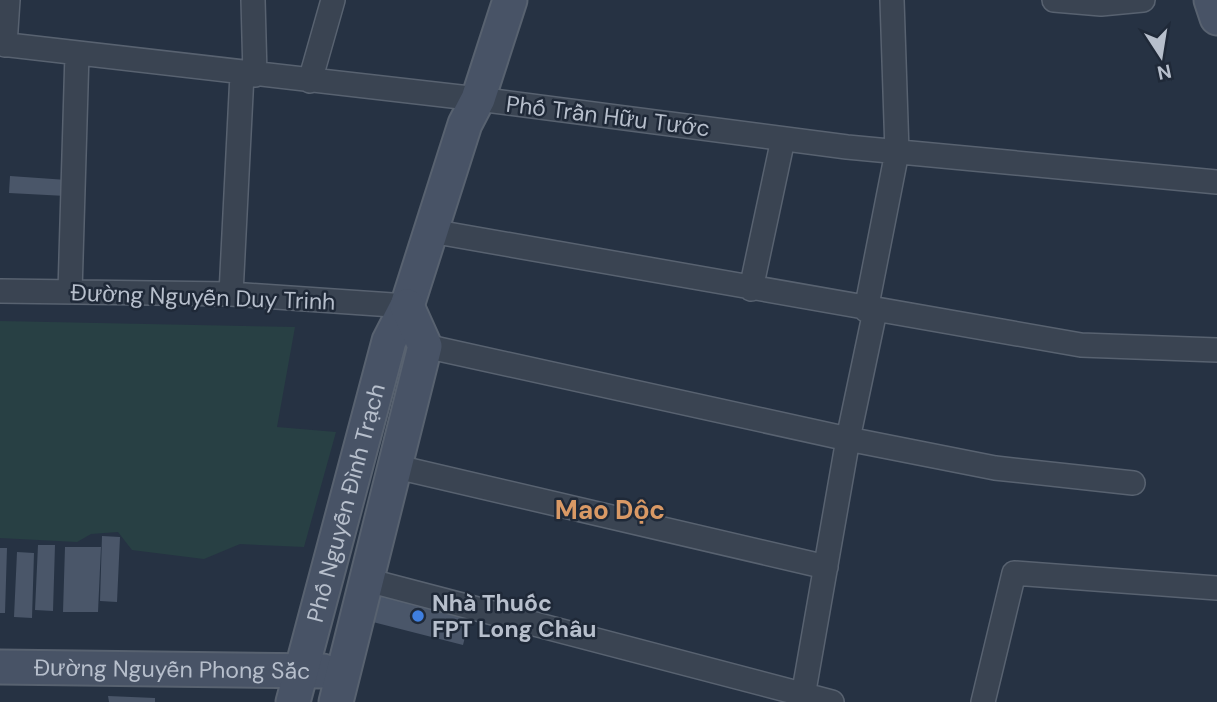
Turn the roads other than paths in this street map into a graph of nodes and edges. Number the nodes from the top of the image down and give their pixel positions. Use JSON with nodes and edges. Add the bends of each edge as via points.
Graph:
{"nodes":[{"id":1,"x":8,"y":0,"type":"edge"},
{"id":2,"x":253,"y":0,"type":"edge"},
{"id":3,"x":333,"y":0,"type":"edge"},
{"id":4,"x":510,"y":0,"type":"edge"},
{"id":5,"x":892,"y":0,"type":"edge"},
{"id":6,"x":1054,"y":0,"type":"edge"},
{"id":7,"x":1143,"y":0,"type":"edge"},
{"id":8,"x":1211,"y":0,"type":"edge"},
{"id":9,"x":1217,"y":18,"type":"edge"},
{"id":10,"x":2,"y":44,"type":"edge"},
{"id":11,"x":77,"y":53,"type":"junction"},
{"id":12,"x":248,"y":74,"type":"junction"},
{"id":13,"x":310,"y":81,"type":"junction"},
{"id":14,"x":478,"y":99,"type":"junction"},
{"id":15,"x":783,"y":139,"type":"junction"},
{"id":16,"x":897,"y":152,"type":"junction"},
{"id":17,"x":1217,"y":182,"type":"edge"},
{"id":18,"x":431,"y":231,"type":"junction"},
{"id":19,"x":751,"y":289,"type":"junction"},
{"id":20,"x":0,"y":291,"type":"edge"},
{"id":21,"x":70,"y":292,"type":"junction"},
{"id":22,"x":230,"y":294,"type":"junction"},
{"id":23,"x":407,"y":306,"type":"junction"},
{"id":24,"x":871,"y":310,"type":"junction"},
{"id":25,"x":425,"y":345,"type":"junction"},
{"id":26,"x":1217,"y":350,"type":"edge"},
{"id":27,"x":848,"y":439,"type":"junction"},
{"id":28,"x":397,"y":467,"type":"junction"},
{"id":29,"x":1133,"y":484,"type":"dead end"},
{"id":30,"x":826,"y":567,"type":"junction"},
{"id":31,"x":367,"y":580,"type":"junction"},
{"id":32,"x":1217,"y":588,"type":"edge"},
{"id":33,"x":0,"y":667,"type":"edge"},
{"id":34,"x":297,"y":686,"type":"edge"},
{"id":35,"x":340,"y":686,"type":"edge"},
{"id":36,"x":803,"y":697,"type":"edge"},
{"id":37,"x":832,"y":702,"type":"edge"},
{"id":38,"x":983,"y":702,"type":"edge"}],
"edges":[{"from":1,"to":10,"type":"street"},
{"from":2,"to":12,"type":"street"},
{"from":3,"to":13,"type":"street"},
{"from":4,"to":14,"type":"street","name":"Phố Nguyễn Đình Trạch"},
{"from":5,"to":16,"type":"street"},
{"from":6,"to":7,"type":"street","via":[[1101,4]]},
{"from":8,"to":9,"type":"street"},
{"from":10,"to":11,"type":"street","name":"Phố Trần Hữu Tước"},
{"from":11,"to":12,"type":"street","name":"Phố Trần Hữu Tước"},
{"from":11,"to":21,"type":"street"},
{"from":12,"to":13,"type":"street","name":"Phố Trần Hữu Tước"},
{"from":12,"to":22,"type":"street"},
{"from":13,"to":14,"type":"street","name":"Phố Trần Hữu Tước"},
{"from":14,"to":15,"type":"street","name":"Phố Trần Hữu Tước"},
{"from":14,"to":18,"type":"street","name":"Phố Nguyễn Đình Trạch","via":[[465,124]]},
{"from":15,"to":16,"type":"street","name":"Phố Trần Hữu Tước"},
{"from":15,"to":19,"type":"street"},
{"from":16,"to":17,"type":"street","name":"Phố Trần Hữu Tước"},
{"from":16,"to":24,"type":"street"},
{"from":18,"to":19,"type":"street"},
{"from":18,"to":23,"type":"street","name":"Phố Nguyễn Đình Trạch"},
{"from":19,"to":24,"type":"street"},
{"from":20,"to":21,"type":"street","name":"Đường Nguyễn Duy Trinh"},
{"from":21,"to":22,"type":"street","name":"Đường Nguyễn Duy Trinh"},
{"from":22,"to":23,"type":"street","name":"Đường Nguyễn Duy Trinh"},
{"from":23,"to":25,"type":"street"},
{"from":23,"to":34,"type":"street","name":"Phố Nguyễn Đình Trạch","via":[[389,341]]},
{"from":24,"to":26,"type":"street","via":[[1081,345]]},
{"from":24,"to":27,"type":"street"},
{"from":25,"to":27,"type":"street"},
{"from":25,"to":28,"type":"street","name":"Phố Nguyễn Đình Trạch"},
{"from":27,"to":29,"type":"street","via":[[995,468]]},
{"from":27,"to":30,"type":"street"},
{"from":28,"to":30,"type":"street"},
{"from":28,"to":31,"type":"street","name":"Phố Nguyễn Đình Trạch"},
{"from":30,"to":36,"type":"street"},
{"from":31,"to":35,"type":"street","name":"Phố Nguyễn Đình Trạch"},
{"from":31,"to":36,"type":"street"},
{"from":32,"to":38,"type":"street","via":[[1014,573]]},
{"from":33,"to":34,"type":"street","name":"Đường Nguyễn Phong Sắc"},
{"from":34,"to":35,"type":"street","name":"Đường Nguyễn Phong Sắc"},
{"from":36,"to":37,"type":"street"}]}
